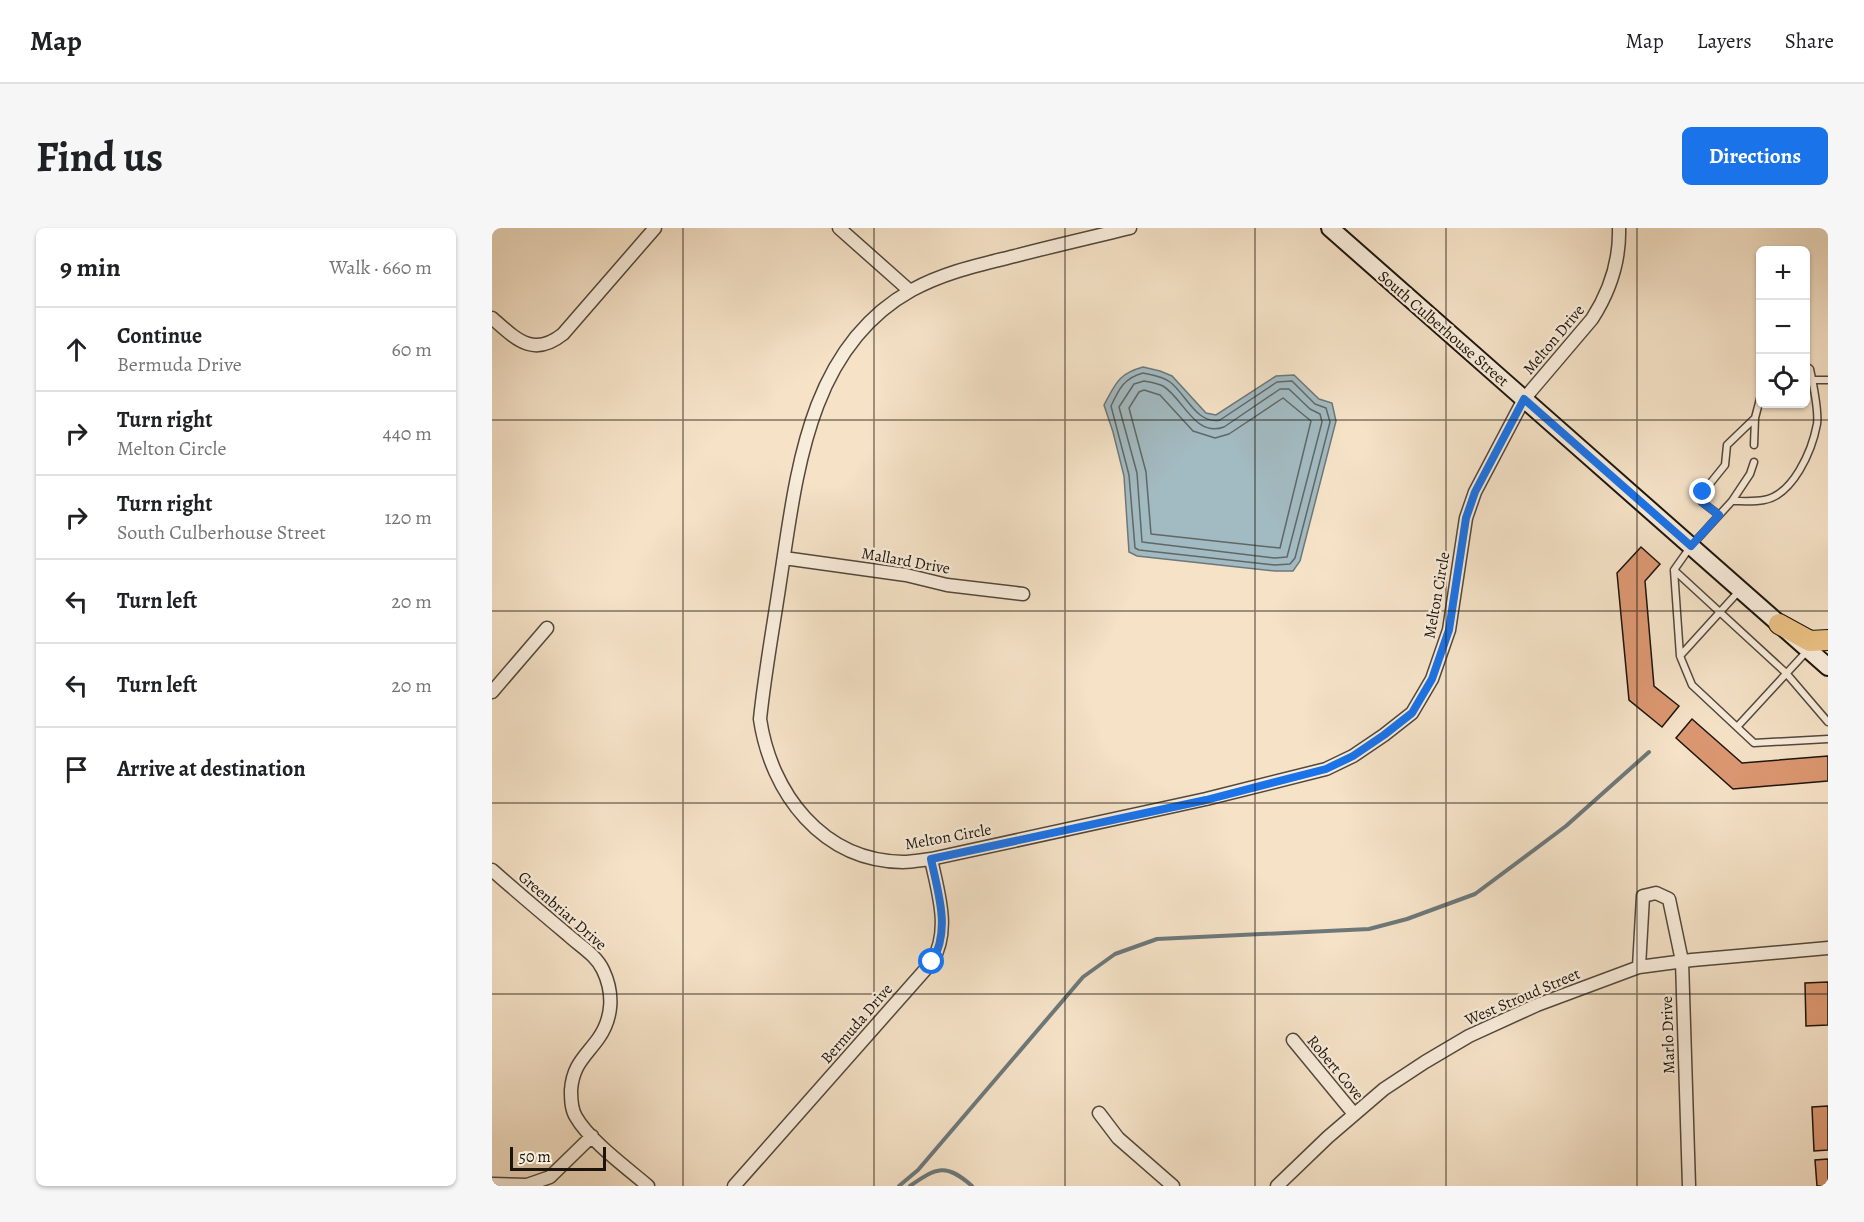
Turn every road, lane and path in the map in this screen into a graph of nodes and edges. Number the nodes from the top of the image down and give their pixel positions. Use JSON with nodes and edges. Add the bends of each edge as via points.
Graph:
{"nodes":[{"id":1,"x":655,"y":228,"type":"edge"},
{"id":2,"x":838,"y":228,"type":"edge"},
{"id":3,"x":1130,"y":228,"type":"edge"},
{"id":4,"x":1330,"y":228,"type":"edge"},
{"id":5,"x":1619,"y":228,"type":"edge"},
{"id":6,"x":910,"y":291,"type":"junction"},
{"id":7,"x":492,"y":318,"type":"edge"},
{"id":8,"x":1810,"y":369,"type":"edge"},
{"id":9,"x":1813,"y":380,"type":"junction"},
{"id":10,"x":1828,"y":380,"type":"edge"},
{"id":11,"x":1524,"y":399,"type":"junction"},
{"id":12,"x":1758,"y":408,"type":"edge"},
{"id":13,"x":1755,"y":418,"type":"junction"},
{"id":14,"x":1754,"y":445,"type":"dead end"},
{"id":15,"x":1754,"y":462,"type":"dead end"},
{"id":16,"x":1732,"y":501,"type":"junction"},
{"id":17,"x":1719,"y":515,"type":"junction"},
{"id":18,"x":1691,"y":546,"type":"junction"},
{"id":19,"x":784,"y":558,"type":"junction"},
{"id":20,"x":1674,"y":570,"type":"junction"},
{"id":21,"x":1740,"y":589,"type":"junction"},
{"id":22,"x":1023,"y":594,"type":"dead end"},
{"id":23,"x":1720,"y":611,"type":"junction"},
{"id":24,"x":1779,"y":624,"type":"junction"},
{"id":25,"x":547,"y":628,"type":"dead end"},
{"id":26,"x":1828,"y":640,"type":"edge"},
{"id":27,"x":1808,"y":649,"type":"junction"},
{"id":28,"x":1680,"y":656,"type":"junction"},
{"id":29,"x":1828,"y":667,"type":"edge"},
{"id":30,"x":1786,"y":673,"type":"junction"},
{"id":31,"x":492,"y":692,"type":"edge"},
{"id":32,"x":1828,"y":722,"type":"edge"},
{"id":33,"x":1737,"y":727,"type":"junction"},
{"id":34,"x":1828,"y":738,"type":"edge"},
{"id":35,"x":931,"y":859,"type":"junction"},
{"id":36,"x":492,"y":870,"type":"edge"},
{"id":37,"x":1828,"y":948,"type":"edge"},
{"id":38,"x":1682,"y":961,"type":"junction"},
{"id":39,"x":1639,"y":967,"type":"junction"},
{"id":40,"x":1293,"y":1040,"type":"dead end"},
{"id":41,"x":1099,"y":1113,"type":"dead end"},
{"id":42,"x":1354,"y":1114,"type":"junction"},
{"id":43,"x":592,"y":1136,"type":"junction"},
{"id":44,"x":492,"y":1184,"type":"edge"},
{"id":45,"x":648,"y":1186,"type":"edge"},
{"id":46,"x":734,"y":1186,"type":"edge"},
{"id":47,"x":1173,"y":1186,"type":"edge"},
{"id":48,"x":1276,"y":1186,"type":"edge"},
{"id":49,"x":1689,"y":1186,"type":"edge"}],
"edges":[{"from":1,"to":7,"type":"street","via":[[554,341],[530,345]]},
{"from":2,"to":6,"type":"street"},
{"from":3,"to":6,"type":"street","name":"Melton Circle","via":[[951,272]]},
{"from":4,"to":11,"type":"street","name":"South Culberhouse Street"},
{"from":5,"to":11,"type":"street","name":"Melton Drive","via":[[1613,276],[1599,308]]},
{"from":6,"to":19,"type":"street","name":"Melton Circle","via":[[864,329],[825,385],[798,465]]},
{"from":8,"to":9,"type":"lane"},
{"from":9,"to":10,"type":"lane"},
{"from":9,"to":16,"type":"lane","via":[[1817,423],[1810,449],[1793,481],[1783,493],[1765,501]]},
{"from":11,"to":18,"type":"street","name":"South Culberhouse Street"},
{"from":11,"to":35,"type":"street","name":"Melton Circle","via":[[1475,492],[1466,518],[1444,647],[1424,695],[1406,719],[1353,756],[1308,775]]},
{"from":12,"to":13,"type":"lane"},
{"from":13,"to":14,"type":"lane"},
{"from":13,"to":17,"type":"lane","via":[[1727,445],[1725,465],[1700,496]]},
{"from":15,"to":16,"type":"lane"},
{"from":16,"to":17,"type":"lane"},
{"from":17,"to":18,"type":"lane"},
{"from":18,"to":20,"type":"lane"},
{"from":18,"to":21,"type":"street","name":"South Culberhouse Street"},
{"from":19,"to":22,"type":"street","name":"Mallard Drive"},
{"from":19,"to":35,"type":"street","name":"Melton Circle","via":[[760,718],[766,753],[778,780],[805,818],[838,844],[881,860]]},
{"from":20,"to":23,"type":"lane"},
{"from":20,"to":28,"type":"lane"},
{"from":21,"to":23,"type":"lane"},
{"from":21,"to":24,"type":"street","name":"South Culberhouse Street"},
{"from":23,"to":28,"type":"lane"},
{"from":23,"to":30,"type":"lane"},
{"from":24,"to":26,"type":"main road","via":[[1810,641]]},
{"from":24,"to":27,"type":"street","name":"South Culberhouse Street"},
{"from":25,"to":31,"type":"street"},
{"from":27,"to":29,"type":"street","name":"South Culberhouse Street"},
{"from":27,"to":30,"type":"lane"},
{"from":28,"to":33,"type":"lane","via":[[1692,685]]},
{"from":30,"to":32,"type":"lane"},
{"from":30,"to":33,"type":"lane"},
{"from":33,"to":34,"type":"lane","via":[[1754,743]]},
{"from":35,"to":46,"type":"street","name":"Bermuda Drive","via":[[943,920],[932,962]]},
{"from":36,"to":43,"type":"street","name":"Greenbriar Drive","via":[[603,968],[611,1003],[606,1024],[582,1057],[572,1082],[574,1114]]},
{"from":37,"to":38,"type":"street","name":"West Stroud Street"},
{"from":38,"to":39,"type":"street","name":"West Stroud Street"},
{"from":38,"to":39,"type":"street","name":"Marlo Drive","via":[[1669,899],[1656,893],[1643,896]]},
{"from":38,"to":49,"type":"street","name":"Marlo Drive"},
{"from":39,"to":42,"type":"street","name":"West Stroud Street","via":[[1468,1036],[1384,1089]]},
{"from":40,"to":42,"type":"street","name":"Robert Cove"},
{"from":41,"to":47,"type":"street","via":[[1118,1138]]},
{"from":42,"to":48,"type":"street","name":"West Stroud Street"},
{"from":43,"to":44,"type":"street","via":[[550,1177],[527,1185]]},
{"from":43,"to":45,"type":"street","name":"Greenbriar Drive"}]}
